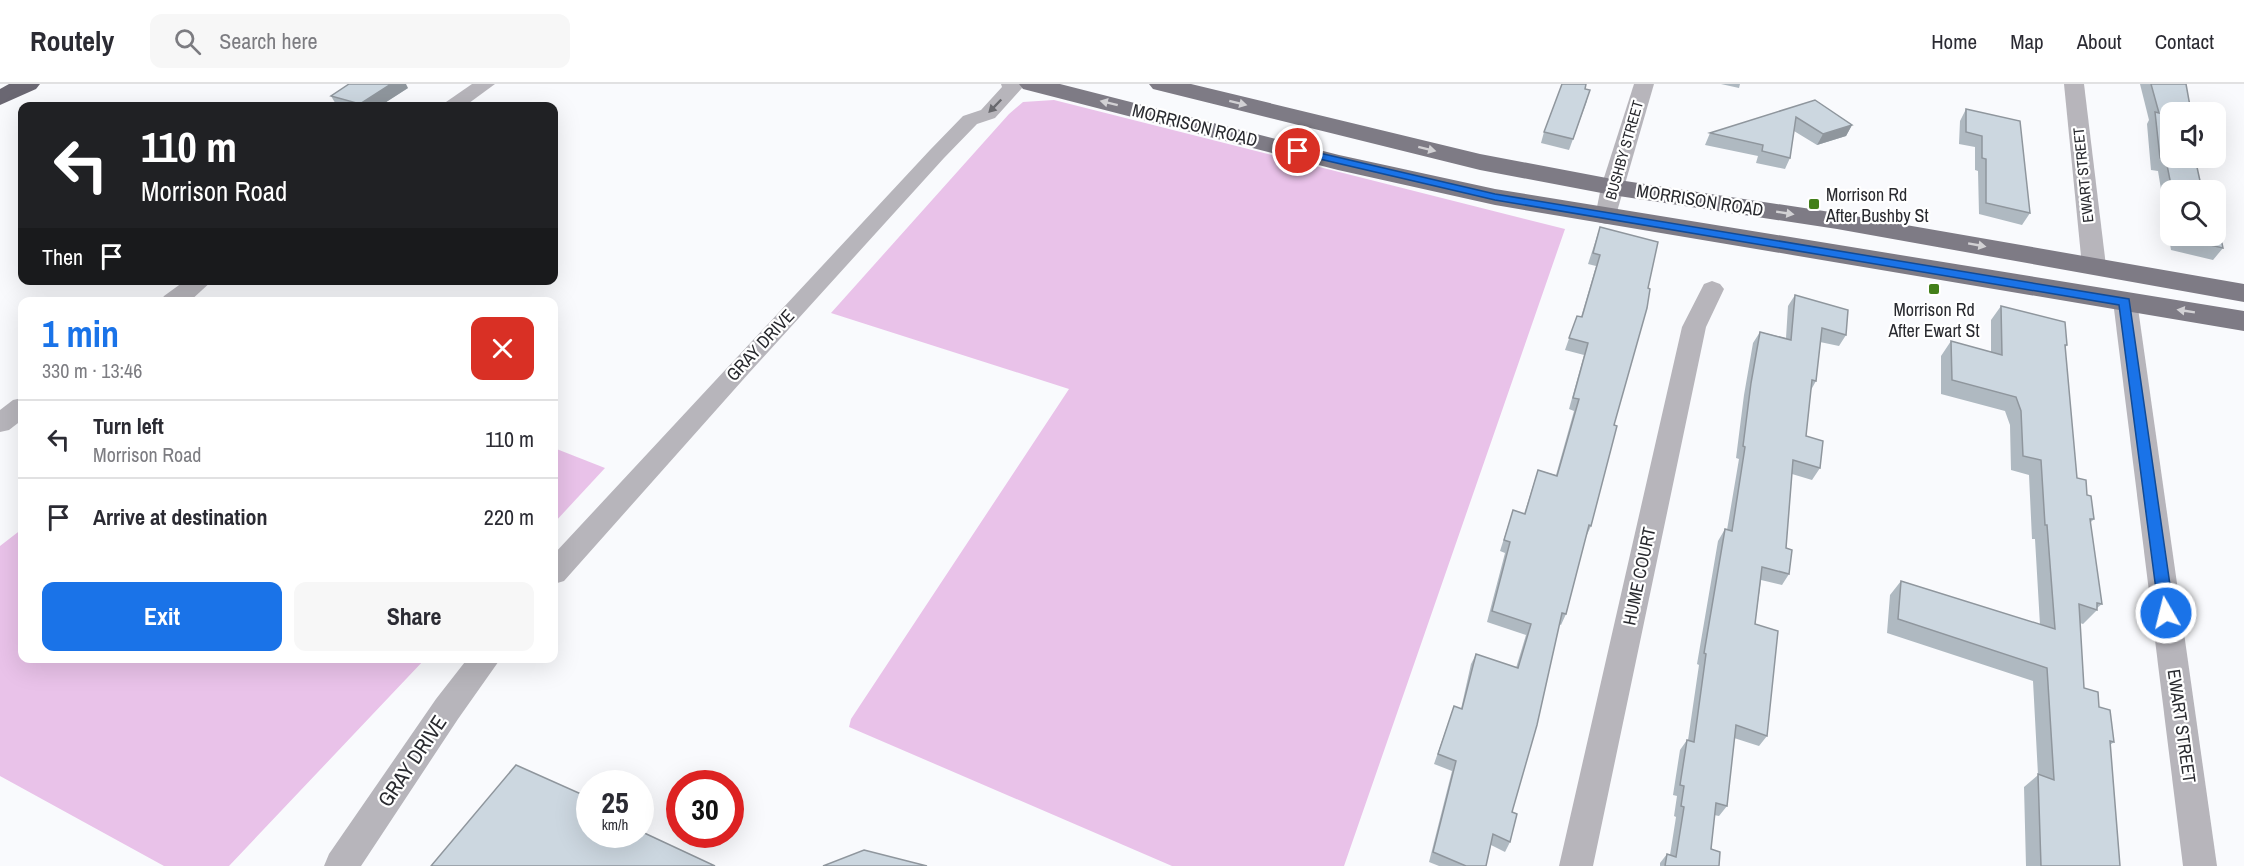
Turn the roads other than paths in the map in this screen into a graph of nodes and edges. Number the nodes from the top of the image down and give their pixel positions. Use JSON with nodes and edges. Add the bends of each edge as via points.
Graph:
{"nodes":[{"id":1,"x":28,"y":84,"type":"edge"},
{"id":2,"x":485,"y":84,"type":"edge"},
{"id":3,"x":994,"y":84,"type":"edge"},
{"id":4,"x":1011,"y":84,"type":"edge"},
{"id":5,"x":1032,"y":84,"type":"edge"},
{"id":6,"x":1161,"y":84,"type":"edge"},
{"id":7,"x":1644,"y":84,"type":"edge"},
{"id":8,"x":2074,"y":84,"type":"edge"},
{"id":9,"x":1197,"y":88,"type":"edge"},
{"id":10,"x":0,"y":98,"type":"edge"},
{"id":11,"x":459,"y":102,"type":"edge"},
{"id":12,"x":970,"y":120,"type":"junction"},
{"id":13,"x":1612,"y":187,"type":"junction"},
{"id":14,"x":1606,"y":217,"type":"junction"},
{"id":15,"x":2094,"y":266,"type":"junction"},
{"id":16,"x":195,"y":285,"type":"edge"},
{"id":17,"x":1712,"y":289,"type":"dead end"},
{"id":18,"x":2244,"y":293,"type":"edge"},
{"id":19,"x":179,"y":297,"type":"edge"},
{"id":20,"x":2125,"y":302,"type":"junction"},
{"id":21,"x":2244,"y":321,"type":"edge"},
{"id":22,"x":18,"y":410,"type":"edge"},
{"id":23,"x":0,"y":423,"type":"edge"},
{"id":24,"x":558,"y":569,"type":"edge"},
{"id":25,"x":482,"y":663,"type":"edge"},
{"id":26,"x":341,"y":866,"type":"edge"},
{"id":27,"x":1576,"y":866,"type":"edge"},
{"id":28,"x":2200,"y":866,"type":"edge"}],
"edges":[{"from":1,"to":10,"type":"highway"},
{"from":2,"to":11,"type":"street"},
{"from":3,"to":12,"type":"street","name":"GRAY DRIVE","via":[[970,110]]},
{"from":4,"to":12,"type":"street","name":"GRAY DRIVE","one_way":true,"via":[[1012,88],[988,114]]},
{"from":14,"to":5,"type":"main road","name":"MORRISON ROAD","one_way":true,"via":[[1338,162]]},
{"from":6,"to":9,"type":"main road","name":"MORRISON ROAD"},
{"from":7,"to":13,"type":"street","name":"BUSHBY STREET"},
{"from":8,"to":15,"type":"street","name":"EWART STREET"},
{"from":9,"to":13,"type":"main road","name":"MORRISON ROAD","one_way":true,"via":[[1480,162]]},
{"from":12,"to":24,"type":"street","name":"GRAY DRIVE"},
{"from":13,"to":14,"type":"street","name":"BUSHBY STREET"},
{"from":13,"to":15,"type":"main road","name":"MORRISON ROAD","one_way":true},
{"from":14,"to":20,"type":"main road","name":"MORRISON ROAD"},
{"from":15,"to":18,"type":"main road","name":"MORRISON ROAD"},
{"from":16,"to":19,"type":"street"},
{"from":17,"to":27,"type":"street","name":"HUME COURT","via":[[1694,327]]},
{"from":21,"to":20,"type":"main road","name":"MORRISON ROAD","one_way":true},
{"from":20,"to":28,"type":"street","name":"EWART STREET"},
{"from":22,"to":23,"type":"street"},
{"from":25,"to":26,"type":"street","name":"GRAY DRIVE"}]}
